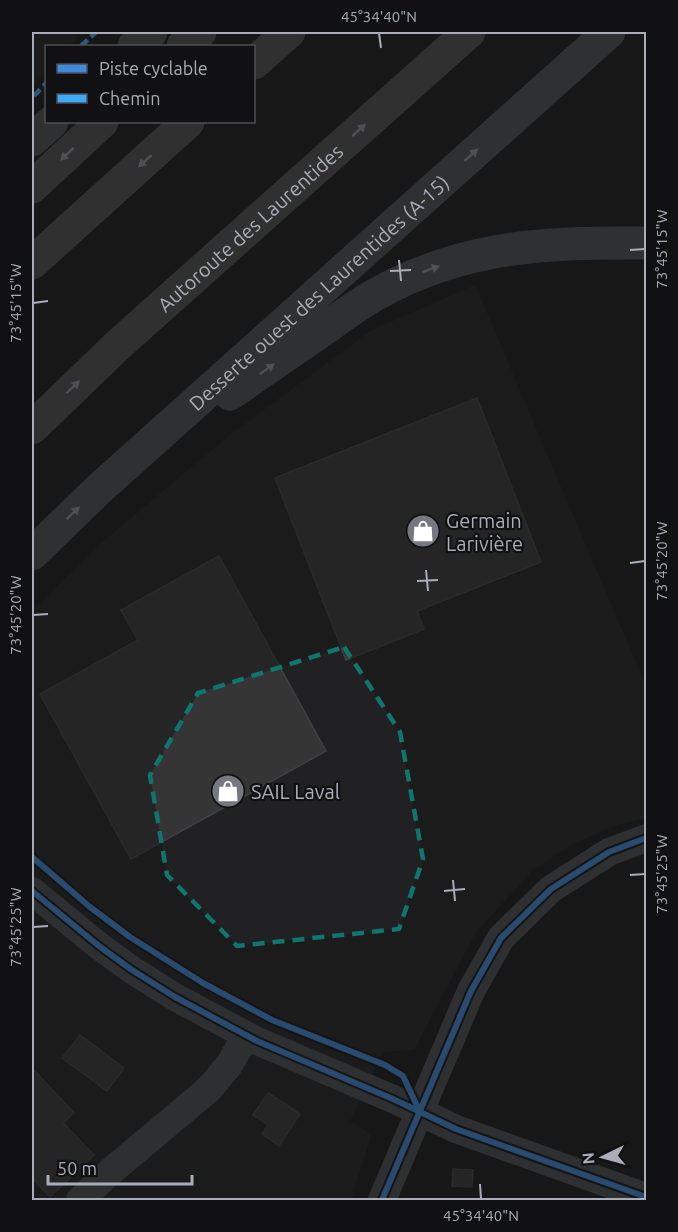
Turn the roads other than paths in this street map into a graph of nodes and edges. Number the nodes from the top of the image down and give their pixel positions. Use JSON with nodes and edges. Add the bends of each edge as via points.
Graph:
{"nodes":[{"id":1,"x":118,"y":32,"type":"edge"},
{"id":2,"x":151,"y":32,"type":"edge"},
{"id":3,"x":200,"y":32,"type":"edge"},
{"id":4,"x":289,"y":32,"type":"edge"},
{"id":5,"x":469,"y":32,"type":"edge"},
{"id":6,"x":609,"y":32,"type":"edge"},
{"id":7,"x":110,"y":45,"type":"edge"},
{"id":8,"x":135,"y":45,"type":"edge"},
{"id":9,"x":184,"y":45,"type":"edge"},
{"id":10,"x":255,"y":62,"type":"edge"},
{"id":11,"x":50,"y":123,"type":"edge"},
{"id":12,"x":101,"y":123,"type":"edge"},
{"id":13,"x":187,"y":123,"type":"edge"},
{"id":14,"x":32,"y":140,"type":"edge"},
{"id":15,"x":32,"y":187,"type":"edge"},
{"id":16,"x":646,"y":243,"type":"edge"},
{"id":17,"x":32,"y":263,"type":"edge"},
{"id":18,"x":32,"y":428,"type":"edge"},
{"id":19,"x":115,"y":474,"type":"junction"},
{"id":20,"x":32,"y":554,"type":"edge"},
{"id":21,"x":646,"y":838,"type":"edge"},
{"id":22,"x":32,"y":891,"type":"edge"},
{"id":23,"x":246,"y":1036,"type":"junction"},
{"id":24,"x":420,"y":1112,"type":"junction"},
{"id":25,"x":646,"y":1197,"type":"edge"},
{"id":26,"x":80,"y":1200,"type":"edge"},
{"id":27,"x":382,"y":1200,"type":"edge"}],
"edges":[{"from":1,"to":7,"type":"main road"},
{"from":2,"to":8,"type":"main road"},
{"from":3,"to":9,"type":"highway"},
{"from":4,"to":10,"type":"highway"},
{"from":18,"to":5,"type":"highway","name":"Autoroute des Laurentides","one_way":true,"via":[[118,345]]},
{"from":19,"to":6,"type":"main road","name":"Desserte ouest des Laurentides (A-15)","one_way":true},
{"from":11,"to":14,"type":"main road"},
{"from":12,"to":15,"type":"highway","one_way":true},
{"from":13,"to":17,"type":"highway","one_way":true},
{"from":19,"to":16,"type":"main road","one_way":true,"via":[[360,304],[416,275],[468,257],[516,248],[567,243]]},
{"from":20,"to":19,"type":"main road","name":"Desserte ouest des Laurentides (A-15)","one_way":true},
{"from":21,"to":24,"type":"street","via":[[609,852],[551,889],[501,938],[478,977]]},
{"from":22,"to":23,"type":"street","via":[[132,970]]},
{"from":23,"to":24,"type":"street"},
{"from":23,"to":26,"type":"street","via":[[229,1065],[208,1089]]},
{"from":24,"to":25,"type":"street","via":[[456,1129]]},
{"from":24,"to":27,"type":"street"}]}
